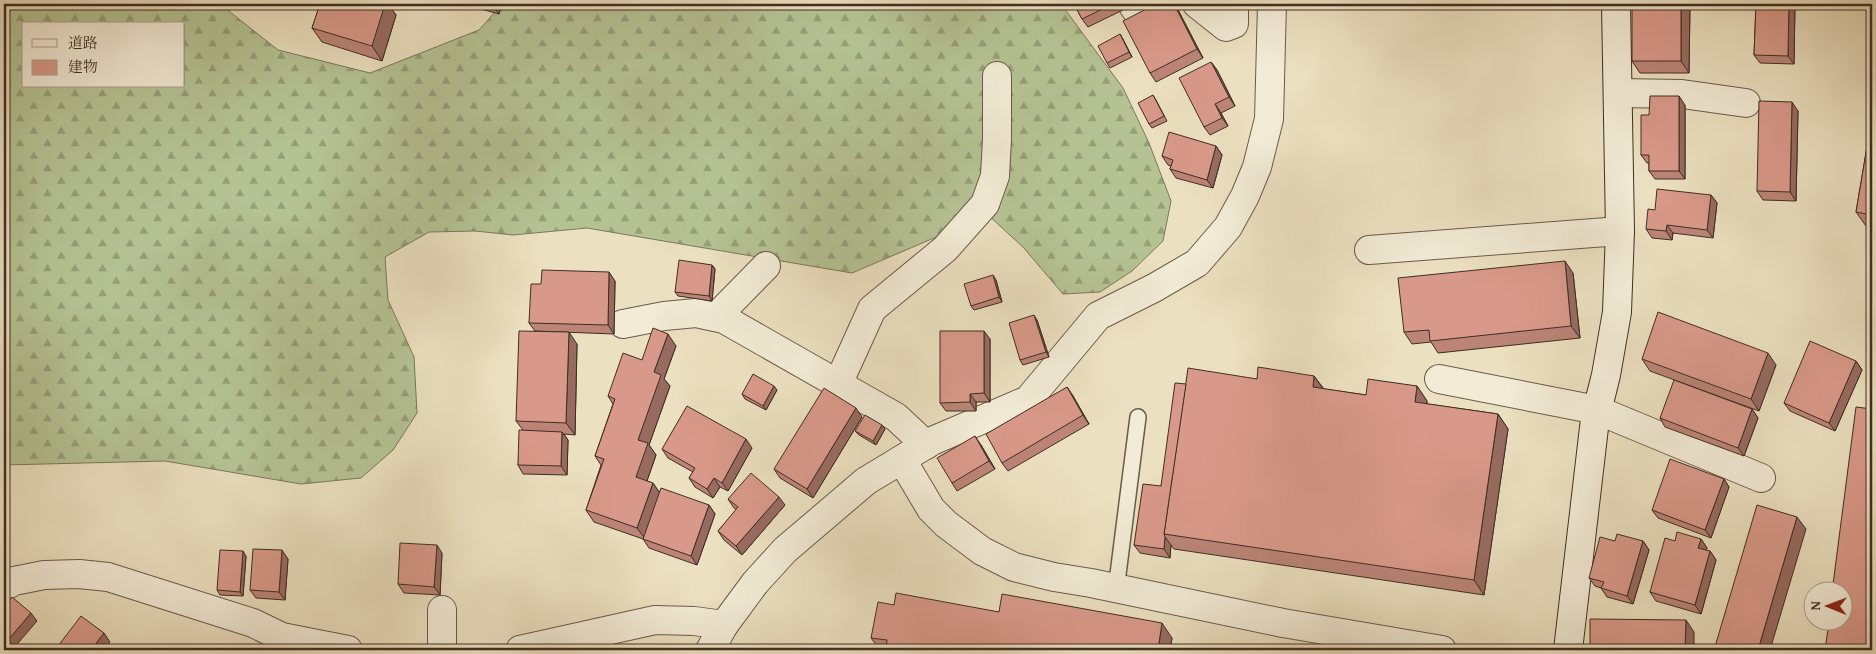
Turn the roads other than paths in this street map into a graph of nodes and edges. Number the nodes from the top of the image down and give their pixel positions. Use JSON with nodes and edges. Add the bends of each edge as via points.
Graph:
{"nodes":[{"id":1,"x":1132,"y":4,"type":"edge"},
{"id":2,"x":1160,"y":4,"type":"edge"},
{"id":3,"x":1197,"y":4,"type":"edge"},
{"id":4,"x":1234,"y":4,"type":"edge"},
{"id":5,"x":1272,"y":4,"type":"edge"},
{"id":6,"x":1616,"y":4,"type":"edge"},
{"id":7,"x":998,"y":76,"type":"dead end"},
{"id":8,"x":1618,"y":93,"type":"junction"},
{"id":9,"x":1746,"y":103,"type":"dead end"},
{"id":10,"x":1620,"y":231,"type":"junction"},
{"id":11,"x":1369,"y":250,"type":"dead end"},
{"id":12,"x":766,"y":266,"type":"dead end"},
{"id":13,"x":716,"y":317,"type":"junction"},
{"id":14,"x":623,"y":324,"type":"dead end"},
{"id":15,"x":1439,"y":379,"type":"dead end"},
{"id":16,"x":838,"y":384,"type":"junction"},
{"id":17,"x":1597,"y":410,"type":"junction"},
{"id":18,"x":1138,"y":417,"type":"dead end"},
{"id":19,"x":926,"y":445,"type":"junction"},
{"id":20,"x":902,"y":460,"type":"junction"},
{"id":21,"x":1761,"y":478,"type":"dead end"},
{"id":22,"x":4,"y":587,"type":"edge"},
{"id":23,"x":1116,"y":590,"type":"junction"},
{"id":24,"x":442,"y":610,"type":"dead end"},
{"id":25,"x":724,"y":625,"type":"junction"},
{"id":26,"x":277,"y":644,"type":"edge"},
{"id":27,"x":348,"y":650,"type":"edge"},
{"id":28,"x":442,"y":650,"type":"edge"},
{"id":29,"x":520,"y":650,"type":"edge"},
{"id":30,"x":710,"y":650,"type":"edge"},
{"id":31,"x":1442,"y":650,"type":"edge"},
{"id":32,"x":1568,"y":650,"type":"edge"}],
"edges":[{"from":1,"to":2,"type":"street","via":[[1140,16]]},
{"from":3,"to":4,"type":"street","via":[[1226,27],[1234,24]]},
{"from":5,"to":19,"type":"street","via":[[1269,119],[1257,167],[1228,227],[1197,263],[1098,316],[1028,400]]},
{"from":6,"to":8,"type":"street"},
{"from":7,"to":16,"type":"street","via":[[995,176],[985,204],[945,249],[872,309]]},
{"from":8,"to":9,"type":"street","via":[[1682,94]]},
{"from":8,"to":10,"type":"street"},
{"from":10,"to":11,"type":"street"},
{"from":10,"to":17,"type":"street","via":[[1617,312]]},
{"from":12,"to":13,"type":"street"},
{"from":13,"to":14,"type":"street","via":[[696,313]]},
{"from":13,"to":16,"type":"street"},
{"from":15,"to":17,"type":"street"},
{"from":16,"to":19,"type":"street","via":[[896,417]]},
{"from":17,"to":21,"type":"street"},
{"from":17,"to":32,"type":"street"},
{"from":18,"to":23,"type":"lane"},
{"from":19,"to":20,"type":"street"},
{"from":20,"to":23,"type":"street","via":[[931,509],[982,551],[1014,567]]},
{"from":20,"to":25,"type":"street","via":[[866,481],[785,550]]},
{"from":22,"to":26,"type":"street","via":[[44,575],[108,577],[254,623]]},
{"from":23,"to":31,"type":"street","via":[[1283,624]]},
{"from":24,"to":28,"type":"street"},
{"from":25,"to":29,"type":"street","via":[[655,620]]},
{"from":25,"to":30,"type":"street"},
{"from":26,"to":27,"type":"street"}]}
